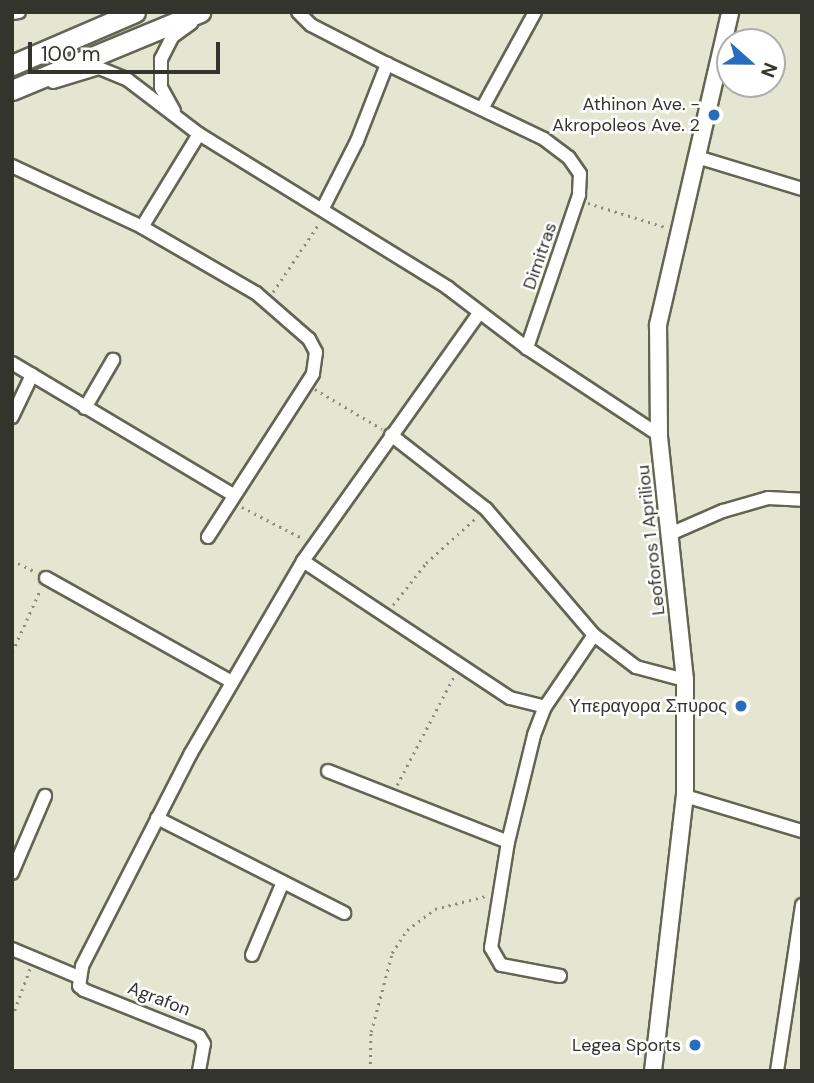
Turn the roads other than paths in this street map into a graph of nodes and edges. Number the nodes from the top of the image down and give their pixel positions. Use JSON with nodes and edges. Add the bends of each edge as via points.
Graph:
{"nodes":[{"id":1,"x":19,"y":12,"type":"edge"},
{"id":2,"x":135,"y":12,"type":"edge"},
{"id":3,"x":200,"y":12,"type":"edge"},
{"id":4,"x":209,"y":12,"type":"edge"},
{"id":5,"x":298,"y":12,"type":"edge"},
{"id":6,"x":535,"y":12,"type":"edge"},
{"id":7,"x":730,"y":12,"type":"edge"},
{"id":8,"x":12,"y":13,"type":"edge"},
{"id":9,"x":387,"y":64,"type":"junction"},
{"id":10,"x":12,"y":65,"type":"edge"},
{"id":11,"x":12,"y":92,"type":"edge"},
{"id":12,"x":483,"y":107,"type":"junction"},
{"id":13,"x":176,"y":115,"type":"junction"},
{"id":14,"x":199,"y":134,"type":"junction"},
{"id":15,"x":697,"y":157,"type":"junction"},
{"id":16,"x":13,"y":168,"type":"edge"},
{"id":17,"x":802,"y":189,"type":"edge"},
{"id":18,"x":325,"y":209,"type":"junction"},
{"id":19,"x":142,"y":227,"type":"junction"},
{"id":20,"x":479,"y":313,"type":"junction"},
{"id":21,"x":527,"y":348,"type":"junction"},
{"id":22,"x":113,"y":360,"type":"dead end"},
{"id":23,"x":12,"y":363,"type":"edge"},
{"id":24,"x":32,"y":375,"type":"junction"},
{"id":25,"x":85,"y":408,"type":"junction"},
{"id":26,"x":12,"y":417,"type":"edge"},
{"id":27,"x":391,"y":435,"type":"junction"},
{"id":28,"x":659,"y":435,"type":"junction"},
{"id":29,"x":231,"y":497,"type":"junction"},
{"id":30,"x":802,"y":500,"type":"edge"},
{"id":31,"x":670,"y":534,"type":"junction"},
{"id":32,"x":208,"y":537,"type":"dead end"},
{"id":33,"x":303,"y":561,"type":"junction"},
{"id":34,"x":46,"y":578,"type":"road end"},
{"id":35,"x":594,"y":635,"type":"junction"},
{"id":36,"x":685,"y":680,"type":"junction"},
{"id":37,"x":230,"y":681,"type":"junction"},
{"id":38,"x":545,"y":707,"type":"junction"},
{"id":39,"x":328,"y":771,"type":"dead end"},
{"id":40,"x":46,"y":796,"type":"dead end"},
{"id":41,"x":685,"y":796,"type":"junction"},
{"id":42,"x":157,"y":818,"type":"junction"},
{"id":43,"x":802,"y":831,"type":"edge"},
{"id":44,"x":508,"y":842,"type":"junction"},
{"id":45,"x":12,"y":873,"type":"edge"},
{"id":46,"x":283,"y":882,"type":"junction"},
{"id":47,"x":802,"y":905,"type":"edge"},
{"id":48,"x":344,"y":913,"type":"dead end"},
{"id":49,"x":12,"y":949,"type":"edge"},
{"id":50,"x":252,"y":955,"type":"dead end"},
{"id":51,"x":560,"y":975,"type":"dead end"},
{"id":52,"x":79,"y":977,"type":"junction"},
{"id":53,"x":199,"y":1071,"type":"edge"},
{"id":54,"x":653,"y":1071,"type":"edge"},
{"id":55,"x":777,"y":1071,"type":"edge"}],
"edges":[{"from":1,"to":8,"type":"street"},
{"from":2,"to":10,"type":"highway"},
{"from":3,"to":11,"type":"highway"},
{"from":4,"to":13,"type":"street","via":[[172,37],[160,59],[161,88]]},
{"from":5,"to":9,"type":"street","via":[[311,25]]},
{"from":6,"to":12,"type":"street"},
{"from":7,"to":15,"type":"main road","name":"Leoforos 1 Apriliou"},
{"from":9,"to":12,"type":"street"},
{"from":9,"to":18,"type":"street"},
{"from":11,"to":13,"type":"street","via":[[99,68],[128,80]]},
{"from":12,"to":21,"type":"street","name":"Dimitras","via":[[544,139],[569,158],[580,174],[578,200]]},
{"from":13,"to":14,"type":"street"},
{"from":14,"to":18,"type":"street"},
{"from":14,"to":19,"type":"street"},
{"from":15,"to":17,"type":"street"},
{"from":15,"to":28,"type":"main road","name":"Leoforos 1 Apriliou","via":[[658,326]]},
{"from":16,"to":19,"type":"street"},
{"from":18,"to":20,"type":"street"},
{"from":19,"to":29,"type":"street","via":[[267,302],[309,339],[316,352],[316,367],[307,384]]},
{"from":20,"to":21,"type":"street"},
{"from":20,"to":27,"type":"street"},
{"from":21,"to":28,"type":"street"},
{"from":22,"to":25,"type":"street"},
{"from":23,"to":24,"type":"street"},
{"from":24,"to":25,"type":"street"},
{"from":24,"to":26,"type":"street"},
{"from":25,"to":29,"type":"street"},
{"from":27,"to":33,"type":"street"},
{"from":27,"to":35,"type":"street","via":[[486,509]]},
{"from":28,"to":31,"type":"main road","name":"Leoforos 1 Apriliou"},
{"from":29,"to":32,"type":"street"},
{"from":30,"to":31,"type":"street","via":[[768,498]]},
{"from":31,"to":36,"type":"main road","name":"Leoforos 1 Apriliou"},
{"from":33,"to":37,"type":"street"},
{"from":33,"to":38,"type":"street","via":[[510,698]]},
{"from":34,"to":37,"type":"street"},
{"from":35,"to":36,"type":"street","via":[[636,667]]},
{"from":35,"to":38,"type":"street"},
{"from":36,"to":41,"type":"main road","name":"Leoforos 1 Apriliou"},
{"from":37,"to":42,"type":"street"},
{"from":38,"to":44,"type":"street"},
{"from":39,"to":44,"type":"street"},
{"from":40,"to":45,"type":"street"},
{"from":41,"to":43,"type":"street"},
{"from":41,"to":54,"type":"main road","name":"Leoforos 1 Apriliou"},
{"from":42,"to":46,"type":"street"},
{"from":42,"to":52,"type":"street"},
{"from":44,"to":51,"type":"street","via":[[493,958],[501,965]]},
{"from":46,"to":48,"type":"street"},
{"from":46,"to":50,"type":"street"},
{"from":47,"to":55,"type":"street"},
{"from":49,"to":52,"type":"street"},
{"from":52,"to":53,"type":"street","name":"Agrafon","via":[[84,990],[199,1036],[204,1044]]}]}
